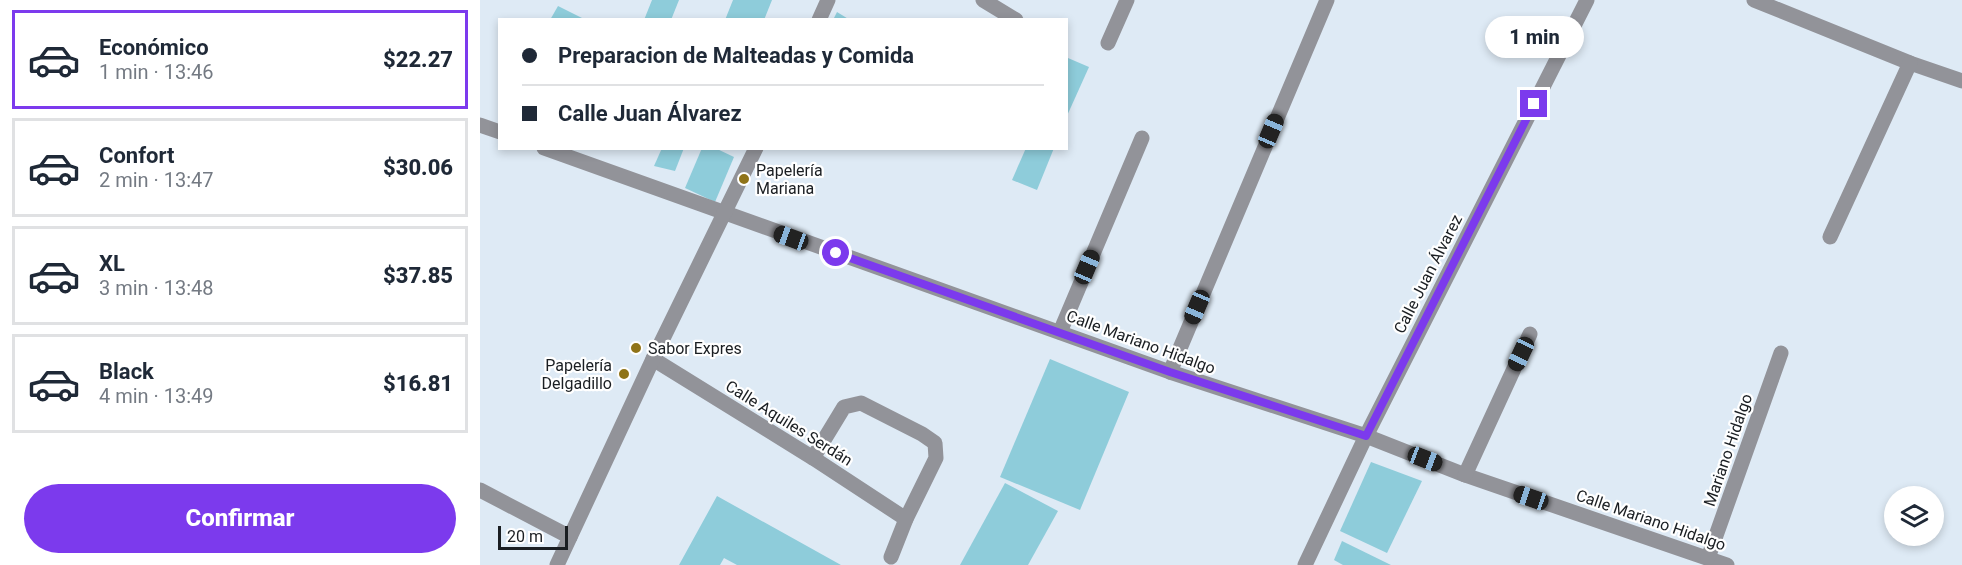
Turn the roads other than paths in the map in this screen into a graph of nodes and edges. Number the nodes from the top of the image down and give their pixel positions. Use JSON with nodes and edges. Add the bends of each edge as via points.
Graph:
{"nodes":[{"id":1,"x":828,"y":0,"type":"edge"},
{"id":2,"x":983,"y":0,"type":"edge"},
{"id":3,"x":1127,"y":0,"type":"edge"},
{"id":4,"x":1327,"y":0,"type":"edge"},
{"id":5,"x":1587,"y":0,"type":"edge"},
{"id":6,"x":1754,"y":0,"type":"edge"},
{"id":7,"x":820,"y":18,"type":"edge"},
{"id":8,"x":1013,"y":18,"type":"edge"},
{"id":9,"x":1108,"y":43,"type":"dead end"},
{"id":10,"x":1911,"y":63,"type":"junction"},
{"id":11,"x":1962,"y":81,"type":"edge"},
{"id":12,"x":480,"y":125,"type":"edge"},
{"id":13,"x":498,"y":131,"type":"edge"},
{"id":14,"x":1142,"y":138,"type":"dead end"},
{"id":15,"x":549,"y":150,"type":"edge"},
{"id":16,"x":755,"y":150,"type":"edge"},
{"id":17,"x":724,"y":214,"type":"junction"},
{"id":18,"x":1830,"y":237,"type":"dead end"},
{"id":19,"x":1060,"y":332,"type":"junction"},
{"id":20,"x":1530,"y":334,"type":"dead end"},
{"id":21,"x":1781,"y":353,"type":"dead end"},
{"id":22,"x":653,"y":359,"type":"junction"},
{"id":23,"x":1170,"y":372,"type":"junction"},
{"id":24,"x":1366,"y":436,"type":"junction"},
{"id":25,"x":813,"y":458,"type":"junction"},
{"id":26,"x":1464,"y":475,"type":"junction"},
{"id":27,"x":480,"y":490,"type":"edge"},
{"id":28,"x":906,"y":519,"type":"junction"},
{"id":29,"x":570,"y":537,"type":"junction"},
{"id":30,"x":891,"y":557,"type":"dead end"},
{"id":31,"x":1708,"y":558,"type":"junction"},
{"id":32,"x":557,"y":565,"type":"edge"},
{"id":33,"x":1305,"y":565,"type":"edge"},
{"id":34,"x":1727,"y":565,"type":"edge"}],
"edges":[{"from":1,"to":7,"type":"street"},
{"from":2,"to":8,"type":"street"},
{"from":3,"to":9,"type":"street"},
{"from":4,"to":23,"type":"street"},
{"from":5,"to":24,"type":"street","name":"Calle Juan Álvarez"},
{"from":6,"to":10,"type":"street"},
{"from":10,"to":11,"type":"street"},
{"from":10,"to":18,"type":"street"},
{"from":12,"to":13,"type":"street"},
{"from":14,"to":19,"type":"street"},
{"from":15,"to":17,"type":"street","name":"Calle Mariano Hidalgo"},
{"from":16,"to":17,"type":"street"},
{"from":17,"to":19,"type":"street","name":"Calle Mariano Hidalgo"},
{"from":17,"to":22,"type":"street"},
{"from":19,"to":23,"type":"street","name":"Calle Mariano Hidalgo"},
{"from":20,"to":26,"type":"street"},
{"from":21,"to":31,"type":"street","name":"Mariano Hidalgo"},
{"from":22,"to":25,"type":"street","name":"Calle Aquiles Serdán"},
{"from":22,"to":29,"type":"street"},
{"from":23,"to":24,"type":"street","name":"Calle Mariano Hidalgo"},
{"from":24,"to":26,"type":"street","name":"Calle Mariano Hidalgo"},
{"from":24,"to":33,"type":"street","name":"Calle Juan Álvarez"},
{"from":25,"to":28,"type":"street","name":"Calle Aquiles Serdán"},
{"from":25,"to":28,"type":"street","via":[[844,407],[861,402],[922,434],[935,443],[936,458]]},
{"from":26,"to":31,"type":"street","name":"Calle Mariano Hidalgo"},
{"from":27,"to":29,"type":"street"},
{"from":28,"to":30,"type":"street"},
{"from":29,"to":32,"type":"street"},
{"from":31,"to":34,"type":"street","name":"Calle Mariano Hidalgo"}]}
